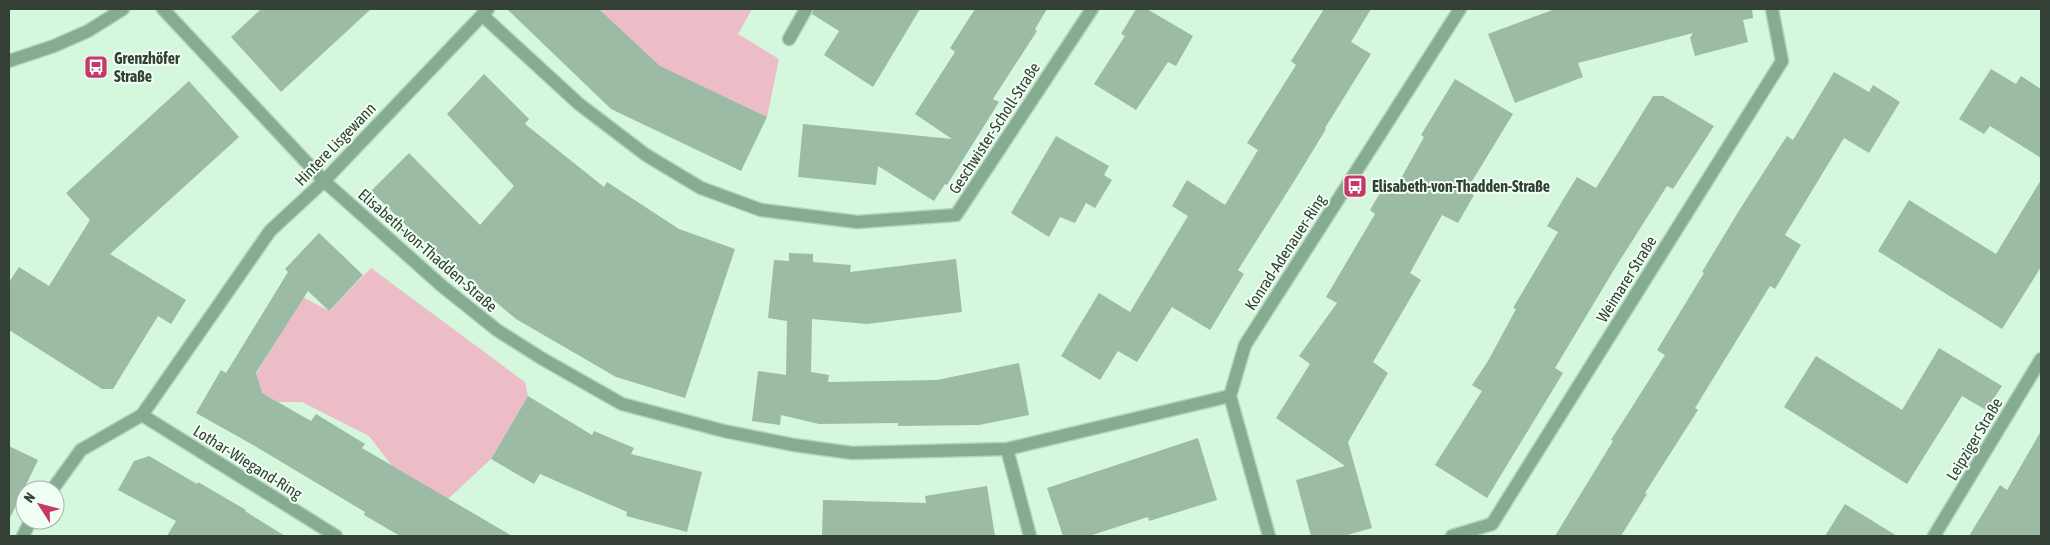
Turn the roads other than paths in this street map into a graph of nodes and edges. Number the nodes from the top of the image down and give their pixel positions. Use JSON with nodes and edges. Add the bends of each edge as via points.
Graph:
{"nodes":[{"id":1,"x":123,"y":9,"type":"edge"},
{"id":2,"x":163,"y":9,"type":"edge"},
{"id":3,"x":806,"y":9,"type":"edge"},
{"id":4,"x":1092,"y":9,"type":"edge"},
{"id":5,"x":1460,"y":9,"type":"edge"},
{"id":6,"x":1772,"y":9,"type":"edge"},
{"id":7,"x":485,"y":12,"type":"edge"},
{"id":8,"x":790,"y":39,"type":"dead end"},
{"id":9,"x":9,"y":61,"type":"edge"},
{"id":10,"x":324,"y":180,"type":"junction"},
{"id":11,"x":2041,"y":358,"type":"edge"},
{"id":12,"x":1230,"y":396,"type":"junction"},
{"id":13,"x":142,"y":416,"type":"junction"},
{"id":14,"x":1007,"y":449,"type":"junction"},
{"id":15,"x":59,"y":480,"type":"edge"},
{"id":16,"x":336,"y":536,"type":"edge"},
{"id":17,"x":1030,"y":536,"type":"edge"},
{"id":18,"x":1269,"y":536,"type":"edge"},
{"id":19,"x":1452,"y":536,"type":"edge"},
{"id":20,"x":1934,"y":536,"type":"edge"}],
"edges":[{"from":1,"to":9,"type":"street","via":[[88,31]]},
{"from":2,"to":10,"type":"street","name":"Elisabeth-von-Thadden-Straße"},
{"from":3,"to":8,"type":"street"},
{"from":4,"to":7,"type":"street","name":"Geschwister-Scholl-Straße","via":[[956,215],[857,222],[761,210],[701,188],[646,155],[579,104]]},
{"from":5,"to":12,"type":"street","name":"Konrad-Adenauer-Ring","via":[[1245,345]]},
{"from":6,"to":19,"type":"street","name":"Weimarer Straße","via":[[1782,61],[1492,524]]},
{"from":7,"to":10,"type":"street","name":"Hintere Lisgewann"},
{"from":10,"to":13,"type":"street","name":"Hintere Lisgewann","via":[[270,231]]},
{"from":10,"to":14,"type":"street","name":"Elisabeth-von-Thadden-Straße","via":[[442,286],[497,330],[622,404],[724,431],[852,453]]},
{"from":11,"to":20,"type":"street","name":"Leipziger Straße"},
{"from":12,"to":14,"type":"street","name":"Elisabeth-von-Thadden-Straße"},
{"from":12,"to":18,"type":"street"},
{"from":13,"to":15,"type":"street","via":[[81,450]]},
{"from":13,"to":16,"type":"street","name":"Lothar-Wiegand-Ring"},
{"from":14,"to":17,"type":"street"}]}
